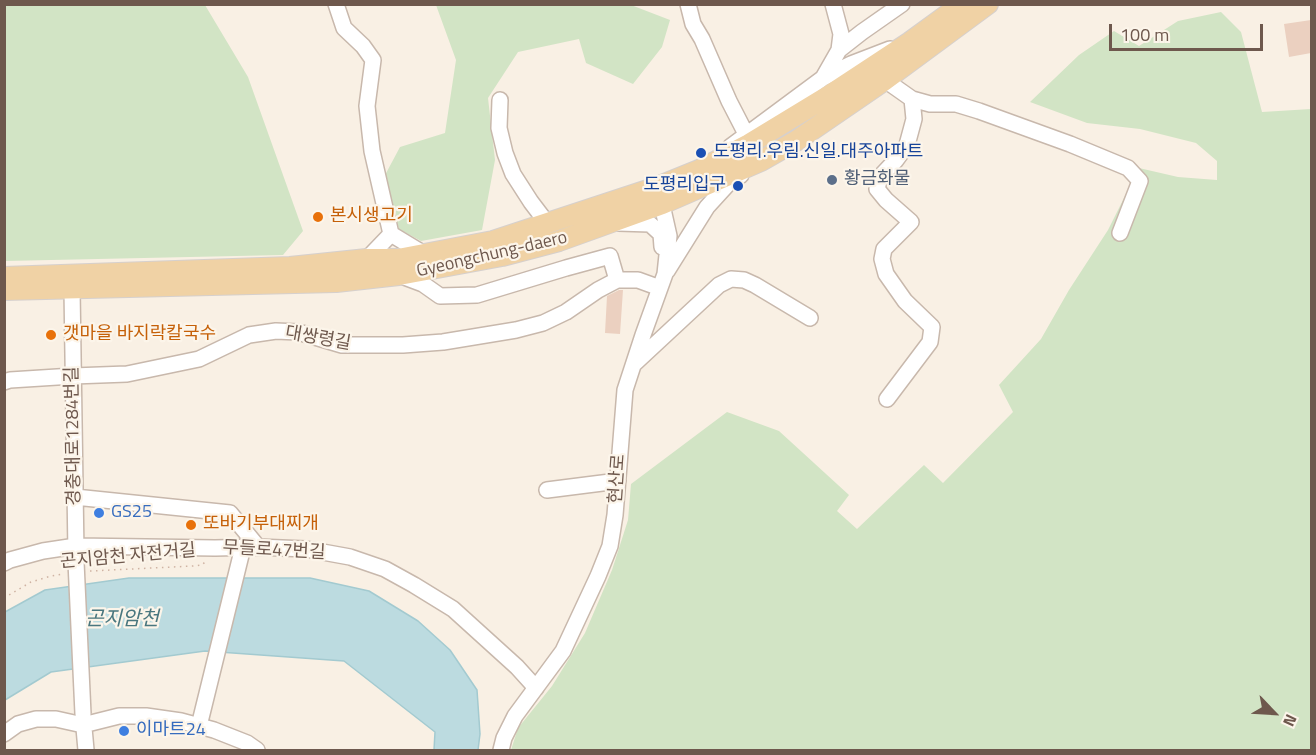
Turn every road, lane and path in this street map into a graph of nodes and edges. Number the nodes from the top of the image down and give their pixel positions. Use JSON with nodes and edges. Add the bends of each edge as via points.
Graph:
{"nodes":[{"id":1,"x":336,"y":4,"type":"edge"},
{"id":2,"x":688,"y":4,"type":"edge"},
{"id":3,"x":832,"y":4,"type":"edge"},
{"id":4,"x":902,"y":4,"type":"edge"},
{"id":5,"x":962,"y":4,"type":"edge"},
{"id":6,"x":988,"y":4,"type":"edge"},
{"id":7,"x":910,"y":42,"type":"junction"},
{"id":8,"x":839,"y":50,"type":"junction"},
{"id":9,"x":823,"y":78,"type":"junction"},
{"id":10,"x":885,"y":80,"type":"junction"},
{"id":11,"x":912,"y":99,"type":"junction"},
{"id":12,"x":500,"y":100,"type":"dead end"},
{"id":13,"x":746,"y":134,"type":"junction"},
{"id":14,"x":761,"y":160,"type":"junction"},
{"id":15,"x":699,"y":170,"type":"junction"},
{"id":16,"x":660,"y":196,"type":"junction"},
{"id":17,"x":612,"y":222,"type":"junction"},
{"id":18,"x":548,"y":223,"type":"junction"},
{"id":19,"x":1120,"y":233,"type":"dead end"},
{"id":20,"x":391,"y":234,"type":"junction"},
{"id":21,"x":424,"y":254,"type":"junction"},
{"id":22,"x":367,"y":259,"type":"junction"},
{"id":23,"x":399,"y":275,"type":"junction"},
{"id":24,"x":4,"y":277,"type":"edge"},
{"id":25,"x":617,"y":280,"type":"junction"},
{"id":26,"x":663,"y":281,"type":"junction"},
{"id":27,"x":73,"y":282,"type":"junction"},
{"id":28,"x":4,"y":290,"type":"edge"},
{"id":29,"x":810,"y":318,"type":"dead end"},
{"id":30,"x":632,"y":366,"type":"junction"},
{"id":31,"x":73,"y":376,"type":"junction"},
{"id":32,"x":4,"y":382,"type":"edge"},
{"id":33,"x":887,"y":399,"type":"dead end"},
{"id":34,"x":618,"y":481,"type":"junction"},
{"id":35,"x":548,"y":490,"type":"dead end"},
{"id":36,"x":75,"y":497,"type":"junction"},
{"id":37,"x":76,"y":546,"type":"junction"},
{"id":38,"x":215,"y":548,"type":"junction"},
{"id":39,"x":247,"y":550,"type":"junction"},
{"id":40,"x":6,"y":560,"type":"edge"},
{"id":41,"x":81,"y":566,"type":"junction"},
{"id":42,"x":63,"y":574,"type":"dead end"},
{"id":43,"x":4,"y":598,"type":"edge"},
{"id":44,"x":517,"y":667,"type":"junction"},
{"id":45,"x":551,"y":667,"type":"junction"},
{"id":46,"x":536,"y":688,"type":"junction"},
{"id":47,"x":521,"y":708,"type":"junction"},
{"id":48,"x":83,"y":719,"type":"junction"},
{"id":49,"x":200,"y":723,"type":"junction"},
{"id":50,"x":4,"y":734,"type":"edge"},
{"id":51,"x":86,"y":750,"type":"edge"},
{"id":52,"x":257,"y":750,"type":"edge"},
{"id":53,"x":501,"y":750,"type":"edge"}],
"edges":[{"from":1,"to":20,"type":"street","via":[[344,28],[374,60],[367,106],[372,151]]},
{"from":2,"to":13,"type":"street","via":[[693,24]]},
{"from":3,"to":8,"type":"street","via":[[841,34]]},
{"from":4,"to":8,"type":"street"},
{"from":5,"to":7,"type":"main road","name":"Gyeongchung-daero"},
{"from":6,"to":10,"type":"main road","name":"Gyeongchung-daero"},
{"from":7,"to":9,"type":"street"},
{"from":7,"to":15,"type":"main road","name":"Gyeongchung-daero","via":[[769,132]]},
{"from":8,"to":9,"type":"street"},
{"from":9,"to":13,"type":"street"},
{"from":10,"to":11,"type":"street"},
{"from":10,"to":14,"type":"main road","name":"Gyeongchung-daero","via":[[796,141]]},
{"from":11,"to":19,"type":"street","via":[[979,111],[1128,168],[1140,181]]},
{"from":11,"to":33,"type":"street","via":[[914,119],[907,145],[880,177],[877,189],[911,222],[884,249],[882,259],[886,274],[905,302],[932,327],[930,342]]},
{"from":12,"to":18,"type":"street","via":[[499,128],[513,174]]},
{"from":13,"to":15,"type":"street"},
{"from":14,"to":16,"type":"main road","name":"Gyeongchung-daero"},
{"from":14,"to":26,"type":"street","via":[[728,184],[707,207]]},
{"from":15,"to":16,"type":"main road","name":"Gyeongchung-daero"},
{"from":16,"to":17,"type":"main road","name":"Gyeongchung-daero"},
{"from":16,"to":18,"type":"main road","name":"Gyeongchung-daero"},
{"from":16,"to":26,"type":"street","name":"현산로","via":[[669,236]]},
{"from":17,"to":23,"type":"main road","name":"Gyeongchung-daero","via":[[502,256]]},
{"from":17,"to":26,"type":"street","via":[[650,224],[661,234]]},
{"from":18,"to":21,"type":"main road","name":"Gyeongchung-daero","via":[[493,241]]},
{"from":20,"to":21,"type":"street"},
{"from":20,"to":22,"type":"street"},
{"from":21,"to":22,"type":"main road","name":"Gyeongchung-daero"},
{"from":22,"to":27,"type":"main road","name":"Gyeongchung-daero"},
{"from":23,"to":25,"type":"street","via":[[440,296],[477,295],[610,256]]},
{"from":23,"to":27,"type":"main road","name":"Gyeongchung-daero","via":[[326,282]]},
{"from":24,"to":27,"type":"main road","name":"Gyeongchung-daero"},
{"from":25,"to":26,"type":"street"},
{"from":25,"to":31,"type":"street","name":"대쌍령길","via":[[566,312],[516,330],[443,342],[359,346],[276,331],[249,335],[199,358],[175,364],[127,374]]},
{"from":26,"to":30,"type":"street","name":"현산로"},
{"from":27,"to":28,"type":"main road","name":"Gyeongchung-daero"},
{"from":27,"to":31,"type":"street","name":"경충대로1284번길"},
{"from":29,"to":30,"type":"street","via":[[755,285],[731,279],[719,285]]},
{"from":30,"to":34,"type":"street","name":"현산로","via":[[625,390]]},
{"from":31,"to":32,"type":"street","name":"대쌍령길"},
{"from":31,"to":36,"type":"street","name":"경충대로1284번길"},
{"from":34,"to":35,"type":"street"},
{"from":34,"to":45,"type":"street","name":"현산로","via":[[606,556],[579,619]]},
{"from":36,"to":37,"type":"street","name":"경충대로1284번길"},
{"from":36,"to":39,"type":"street","via":[[230,513]]},
{"from":37,"to":38,"type":"street","name":"무들로47번길"},
{"from":37,"to":40,"type":"street","name":"무들로47번길"},
{"from":37,"to":41,"type":"street","name":"경충대로1284번길"},
{"from":38,"to":39,"type":"street","name":"무들로47번길"},
{"from":38,"to":41,"type":"path","name":"곤지암천 자전거길","via":[[202,565]]},
{"from":39,"to":44,"type":"street","name":"무들로47번길","via":[[306,549],[350,557],[385,569],[453,609]]},
{"from":39,"to":49,"type":"street"},
{"from":41,"to":48,"type":"street","name":"경충대로1284번길","bridge":true},
{"from":42,"to":43,"type":"path","name":"곤지암천 자전거길","via":[[31,582]]},
{"from":44,"to":45,"type":"street","via":[[537,672]]},
{"from":44,"to":46,"type":"street","name":"무들로47번길"},
{"from":44,"to":47,"type":"street","via":[[524,685]]},
{"from":45,"to":46,"type":"street","name":"현산로"},
{"from":46,"to":47,"type":"street","name":"현산로"},
{"from":47,"to":53,"type":"street","name":"현산로"},
{"from":48,"to":49,"type":"street","via":[[146,716]]},
{"from":48,"to":50,"type":"street","via":[[36,719],[18,724]]},
{"from":48,"to":51,"type":"street"},
{"from":49,"to":52,"type":"street"}]}
